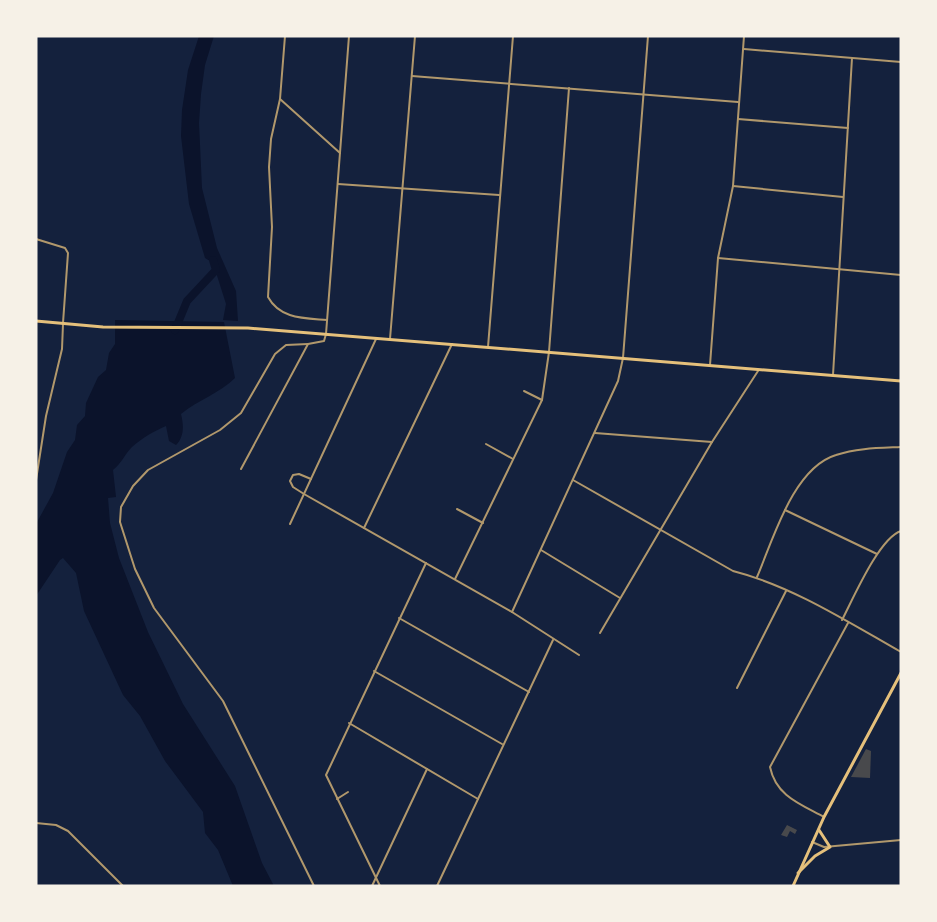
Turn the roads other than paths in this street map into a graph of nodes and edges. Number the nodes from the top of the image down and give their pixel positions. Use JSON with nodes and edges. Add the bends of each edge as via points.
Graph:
{"nodes":[{"id":1,"x":285,"y":36,"type":"edge"},
{"id":2,"x":349,"y":36,"type":"edge"},
{"id":3,"x":416,"y":36,"type":"edge"},
{"id":4,"x":513,"y":36,"type":"edge"},
{"id":5,"x":648,"y":36,"type":"edge"},
{"id":6,"x":744,"y":36,"type":"edge"},
{"id":7,"x":744,"y":49,"type":"junction"},
{"id":8,"x":852,"y":58,"type":"junction"},
{"id":9,"x":901,"y":62,"type":"edge"},
{"id":10,"x":412,"y":76,"type":"junction"},
{"id":11,"x":509,"y":84,"type":"junction"},
{"id":12,"x":569,"y":88,"type":"junction"},
{"id":13,"x":643,"y":94,"type":"junction"},
{"id":14,"x":280,"y":99,"type":"junction"},
{"id":15,"x":739,"y":102,"type":"junction"},
{"id":16,"x":738,"y":119,"type":"junction"},
{"id":17,"x":848,"y":128,"type":"junction"},
{"id":18,"x":340,"y":153,"type":"junction"},
{"id":19,"x":338,"y":184,"type":"junction"},
{"id":20,"x":733,"y":186,"type":"junction"},
{"id":21,"x":402,"y":188,"type":"junction"},
{"id":22,"x":500,"y":195,"type":"junction"},
{"id":23,"x":844,"y":197,"type":"junction"},
{"id":24,"x":36,"y":238,"type":"edge"},
{"id":25,"x":718,"y":258,"type":"junction"},
{"id":26,"x":839,"y":270,"type":"junction"},
{"id":27,"x":901,"y":275,"type":"edge"},
{"id":28,"x":327,"y":320,"type":"junction"},
{"id":29,"x":36,"y":321,"type":"edge"},
{"id":30,"x":63,"y":323,"type":"junction"},
{"id":31,"x":326,"y":334,"type":"junction"},
{"id":32,"x":376,"y":338,"type":"junction"},
{"id":33,"x":390,"y":339,"type":"junction"},
{"id":34,"x":308,"y":344,"type":"junction"},
{"id":35,"x":452,"y":345,"type":"junction"},
{"id":36,"x":488,"y":347,"type":"junction"},
{"id":37,"x":549,"y":352,"type":"junction"},
{"id":38,"x":622,"y":358,"type":"junction"},
{"id":39,"x":710,"y":365,"type":"junction"},
{"id":40,"x":759,"y":369,"type":"junction"},
{"id":41,"x":833,"y":375,"type":"junction"},
{"id":42,"x":901,"y":381,"type":"edge"},
{"id":43,"x":524,"y":391,"type":"dead end"},
{"id":44,"x":542,"y":400,"type":"junction"},
{"id":45,"x":595,"y":433,"type":"junction"},
{"id":46,"x":712,"y":442,"type":"junction"},
{"id":47,"x":486,"y":444,"type":"dead end"},
{"id":48,"x":901,"y":447,"type":"edge"},
{"id":49,"x":513,"y":459,"type":"junction"},
{"id":50,"x":242,"y":469,"type":"dead end"},
{"id":51,"x":311,"y":479,"type":"junction"},
{"id":52,"x":36,"y":480,"type":"edge"},
{"id":53,"x":573,"y":480,"type":"junction"},
{"id":54,"x":304,"y":494,"type":"junction"},
{"id":55,"x":457,"y":509,"type":"dead end"},
{"id":56,"x":785,"y":510,"type":"junction"},
{"id":57,"x":483,"y":523,"type":"junction"},
{"id":58,"x":290,"y":524,"type":"dead end"},
{"id":59,"x":364,"y":528,"type":"junction"},
{"id":60,"x":661,"y":531,"type":"junction"},
{"id":61,"x":901,"y":531,"type":"edge"},
{"id":62,"x":541,"y":550,"type":"junction"},
{"id":63,"x":878,"y":555,"type":"junction"},
{"id":64,"x":426,"y":563,"type":"junction"},
{"id":65,"x":757,"y":577,"type":"junction"},
{"id":66,"x":455,"y":579,"type":"junction"},
{"id":67,"x":786,"y":591,"type":"junction"},
{"id":68,"x":620,"y":598,"type":"junction"},
{"id":69,"x":512,"y":612,"type":"junction"},
{"id":70,"x":399,"y":618,"type":"junction"},
{"id":71,"x":842,"y":620,"type":"junction"},
{"id":72,"x":849,"y":623,"type":"junction"},
{"id":73,"x":600,"y":633,"type":"dead end"},
{"id":74,"x":553,"y":640,"type":"junction"},
{"id":75,"x":901,"y":652,"type":"edge"},
{"id":76,"x":579,"y":655,"type":"dead end"},
{"id":77,"x":374,"y":671,"type":"junction"},
{"id":78,"x":901,"y":673,"type":"edge"},
{"id":79,"x":737,"y":688,"type":"dead end"},
{"id":80,"x":529,"y":692,"type":"junction"},
{"id":81,"x":349,"y":723,"type":"junction"},
{"id":82,"x":503,"y":744,"type":"junction"},
{"id":83,"x":427,"y":769,"type":"junction"},
{"id":84,"x":348,"y":792,"type":"dead end"},
{"id":85,"x":337,"y":799,"type":"junction"},
{"id":86,"x":478,"y":799,"type":"junction"},
{"id":87,"x":824,"y":817,"type":"junction"},
{"id":88,"x":36,"y":823,"type":"edge"},
{"id":89,"x":819,"y":828,"type":"junction"},
{"id":90,"x":901,"y":840,"type":"edge"},
{"id":91,"x":812,"y":842,"type":"junction"},
{"id":92,"x":830,"y":847,"type":"junction"},
{"id":93,"x":797,"y":875,"type":"junction"},
{"id":94,"x":376,"y":878,"type":"junction"},
{"id":95,"x":123,"y":886,"type":"edge"},
{"id":96,"x":314,"y":886,"type":"edge"},
{"id":97,"x":372,"y":886,"type":"edge"},
{"id":98,"x":380,"y":886,"type":"edge"},
{"id":99,"x":437,"y":886,"type":"edge"},
{"id":100,"x":793,"y":886,"type":"edge"}],
"edges":[{"from":1,"to":14,"type":"street"},
{"from":2,"to":18,"type":"street"},
{"from":3,"to":10,"type":"street"},
{"from":4,"to":11,"type":"street"},
{"from":5,"to":13,"type":"street"},
{"from":6,"to":7,"type":"street"},
{"from":7,"to":8,"type":"street"},
{"from":7,"to":15,"type":"street"},
{"from":8,"to":9,"type":"street"},
{"from":8,"to":17,"type":"street"},
{"from":10,"to":11,"type":"street"},
{"from":10,"to":21,"type":"street"},
{"from":11,"to":12,"type":"street"},
{"from":11,"to":22,"type":"street"},
{"from":12,"to":13,"type":"street"},
{"from":12,"to":37,"type":"street"},
{"from":13,"to":15,"type":"street"},
{"from":13,"to":38,"type":"street"},
{"from":14,"to":18,"type":"street"},
{"from":14,"to":28,"type":"street","via":[[269,167],[272,227],[268,297],[280,311],[295,317]]},
{"from":15,"to":16,"type":"street"},
{"from":16,"to":17,"type":"street"},
{"from":16,"to":20,"type":"street"},
{"from":17,"to":23,"type":"street"},
{"from":18,"to":19,"type":"street"},
{"from":19,"to":21,"type":"street"},
{"from":19,"to":28,"type":"street"},
{"from":20,"to":23,"type":"street"},
{"from":20,"to":25,"type":"street"},
{"from":21,"to":22,"type":"street"},
{"from":21,"to":33,"type":"street"},
{"from":22,"to":36,"type":"street"},
{"from":23,"to":26,"type":"street"},
{"from":24,"to":30,"type":"street","via":[[65,248],[68,253]]},
{"from":25,"to":26,"type":"street"},
{"from":25,"to":39,"type":"street"},
{"from":26,"to":27,"type":"street"},
{"from":26,"to":41,"type":"street"},
{"from":28,"to":31,"type":"street"},
{"from":29,"to":30,"type":"main road"},
{"from":30,"to":31,"type":"main road"},
{"from":30,"to":52,"type":"street","via":[[62,349]]},
{"from":31,"to":32,"type":"main road"},
{"from":31,"to":34,"type":"street","via":[[324,341]]},
{"from":32,"to":33,"type":"main road"},
{"from":32,"to":51,"type":"street"},
{"from":33,"to":35,"type":"main road"},
{"from":34,"to":50,"type":"street"},
{"from":34,"to":96,"type":"street","via":[[286,345],[275,354],[241,413],[220,430],[148,470],[121,507],[120,522],[135,569],[154,608],[224,701]]},
{"from":35,"to":36,"type":"main road"},
{"from":35,"to":59,"type":"street"},
{"from":36,"to":37,"type":"main road"},
{"from":37,"to":38,"type":"main road"},
{"from":37,"to":44,"type":"street"},
{"from":38,"to":39,"type":"main road"},
{"from":38,"to":45,"type":"street","via":[[618,381]]},
{"from":39,"to":40,"type":"main road"},
{"from":40,"to":41,"type":"main road"},
{"from":40,"to":46,"type":"street"},
{"from":41,"to":42,"type":"main road"},
{"from":43,"to":44,"type":"street"},
{"from":44,"to":49,"type":"street"},
{"from":45,"to":46,"type":"street"},
{"from":45,"to":53,"type":"street"},
{"from":46,"to":60,"type":"street"},
{"from":47,"to":49,"type":"street"},
{"from":48,"to":56,"type":"street","via":[[833,455],[800,482]]},
{"from":49,"to":57,"type":"street"},
{"from":51,"to":54,"type":"street"},
{"from":51,"to":54,"type":"street","via":[[298,474],[290,481],[292,487]]},
{"from":53,"to":60,"type":"street"},
{"from":53,"to":62,"type":"street"},
{"from":54,"to":58,"type":"street"},
{"from":54,"to":59,"type":"street"},
{"from":55,"to":57,"type":"street"},
{"from":56,"to":63,"type":"street"},
{"from":56,"to":65,"type":"street"},
{"from":57,"to":66,"type":"street"},
{"from":59,"to":64,"type":"street"},
{"from":60,"to":65,"type":"street","via":[[733,571]]},
{"from":60,"to":68,"type":"street"},
{"from":61,"to":63,"type":"street"},
{"from":62,"to":68,"type":"street"},
{"from":62,"to":69,"type":"street"},
{"from":63,"to":71,"type":"street"},
{"from":64,"to":66,"type":"street"},
{"from":64,"to":70,"type":"street"},
{"from":65,"to":67,"type":"street"},
{"from":66,"to":69,"type":"street"},
{"from":67,"to":71,"type":"street"},
{"from":67,"to":79,"type":"street"},
{"from":68,"to":73,"type":"street"},
{"from":69,"to":74,"type":"street"},
{"from":70,"to":77,"type":"street"},
{"from":70,"to":80,"type":"street"},
{"from":71,"to":72,"type":"street"},
{"from":72,"to":75,"type":"street"},
{"from":72,"to":87,"type":"street","via":[[770,767],[783,794]]},
{"from":74,"to":76,"type":"street"},
{"from":74,"to":80,"type":"street"},
{"from":77,"to":81,"type":"street"},
{"from":77,"to":82,"type":"street"},
{"from":78,"to":87,"type":"main road"},
{"from":80,"to":82,"type":"street"},
{"from":81,"to":83,"type":"street"},
{"from":81,"to":85,"type":"street","via":[[326,775]]},
{"from":82,"to":86,"type":"street"},
{"from":83,"to":86,"type":"street"},
{"from":83,"to":94,"type":"street"},
{"from":84,"to":85,"type":"street"},
{"from":85,"to":94,"type":"street"},
{"from":86,"to":99,"type":"street"},
{"from":87,"to":89,"type":"main road"},
{"from":88,"to":95,"type":"street","via":[[68,831]]},
{"from":89,"to":91,"type":"main road"},
{"from":89,"to":92,"type":"main road"},
{"from":90,"to":92,"type":"street"},
{"from":91,"to":92,"type":"street"},
{"from":91,"to":93,"type":"main road"},
{"from":92,"to":93,"type":"main road"},
{"from":93,"to":100,"type":"main road"},
{"from":94,"to":97,"type":"street"},
{"from":94,"to":98,"type":"street"}]}
